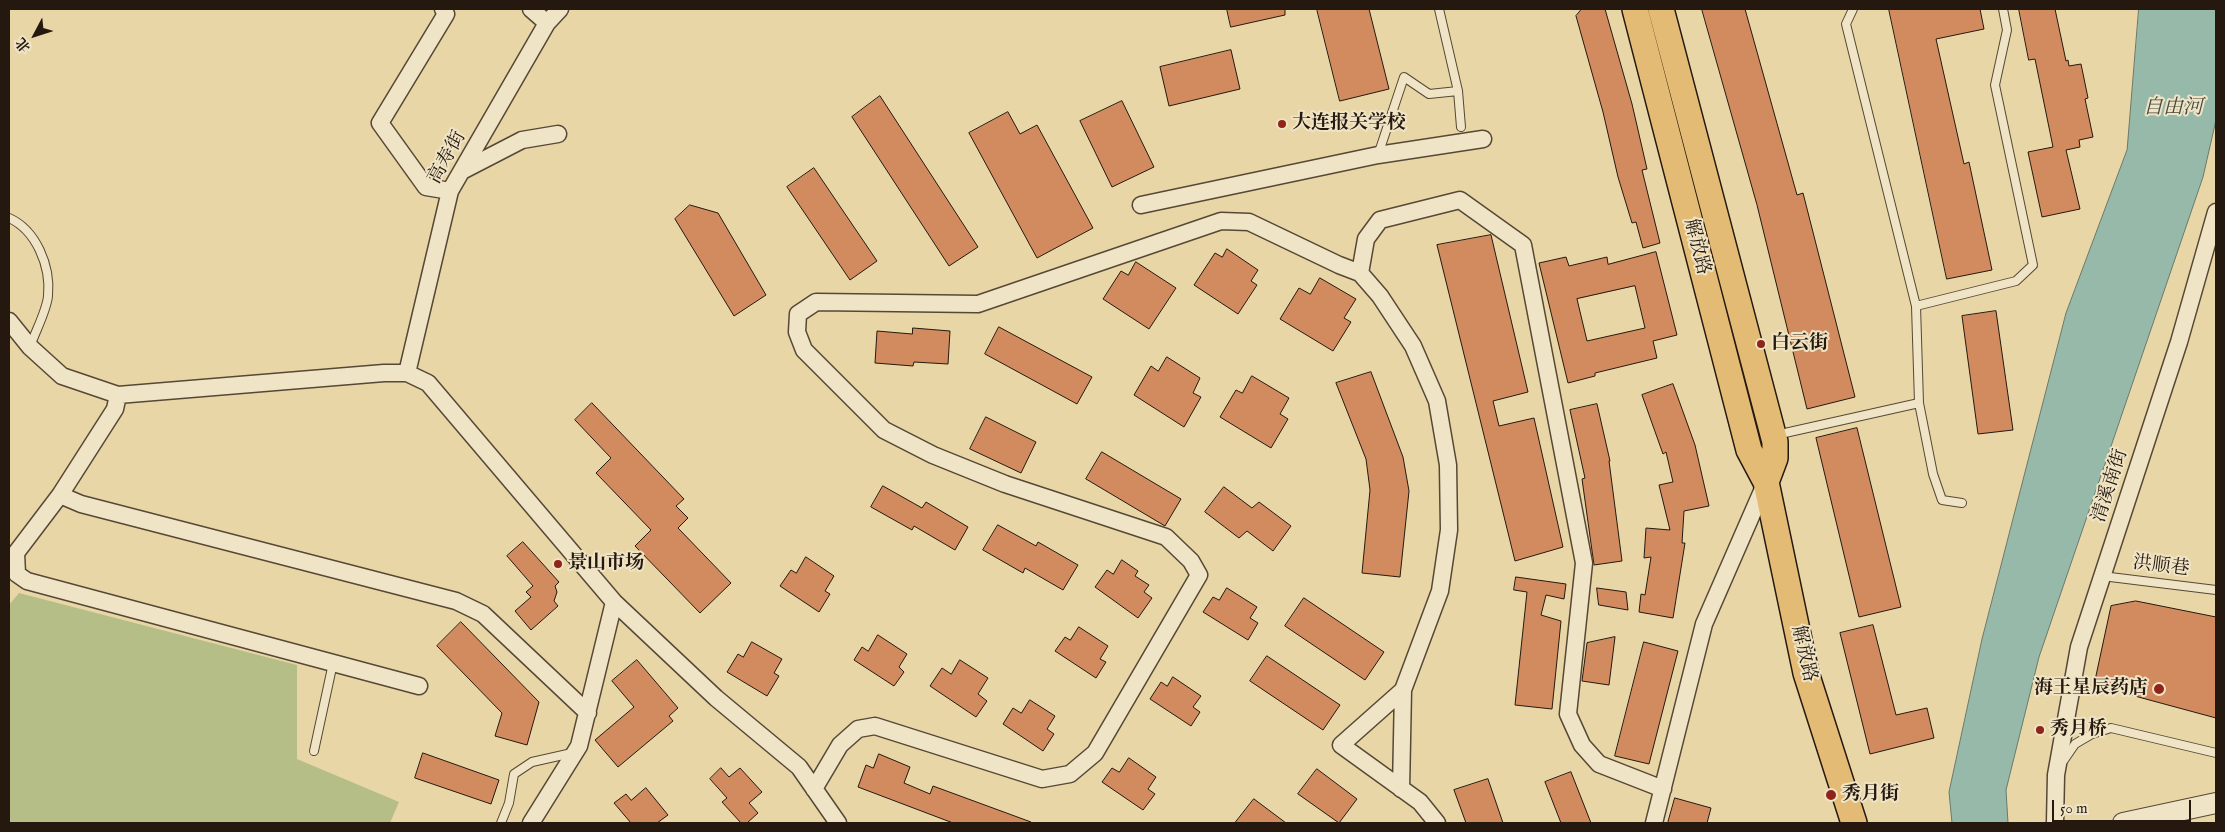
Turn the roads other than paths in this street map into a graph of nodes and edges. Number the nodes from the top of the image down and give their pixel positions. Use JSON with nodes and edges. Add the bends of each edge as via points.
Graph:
{"nodes":[{"id":1,"x":443,"y":9,"type":"edge"},
{"id":2,"x":531,"y":9,"type":"edge"},
{"id":3,"x":560,"y":9,"type":"edge"},
{"id":4,"x":1439,"y":9,"type":"edge"},
{"id":5,"x":1635,"y":9,"type":"edge"},
{"id":6,"x":1661,"y":9,"type":"edge"},
{"id":7,"x":1853,"y":9,"type":"edge"},
{"id":8,"x":2004,"y":9,"type":"edge"},
{"id":9,"x":547,"y":24,"type":"junction"},
{"id":10,"x":1458,"y":91,"type":"junction"},
{"id":11,"x":1462,"y":127,"type":"dead end"},
{"id":12,"x":558,"y":134,"type":"dead end"},
{"id":13,"x":1483,"y":139,"type":"dead end"},
{"id":14,"x":1378,"y":155,"type":"junction"},
{"id":15,"x":462,"y":171,"type":"junction"},
{"id":16,"x":450,"y":191,"type":"junction"},
{"id":17,"x":1142,"y":205,"type":"dead end"},
{"id":18,"x":2216,"y":212,"type":"edge"},
{"id":19,"x":9,"y":218,"type":"edge"},
{"id":20,"x":1360,"y":273,"type":"junction"},
{"id":21,"x":1916,"y":306,"type":"junction"},
{"id":22,"x":9,"y":321,"type":"edge"},
{"id":23,"x":30,"y":347,"type":"junction"},
{"id":24,"x":407,"y":374,"type":"junction"},
{"id":25,"x":118,"y":395,"type":"junction"},
{"id":26,"x":1918,"y":403,"type":"junction"},
{"id":27,"x":1774,"y":435,"type":"junction"},
{"id":28,"x":1766,"y":482,"type":"junction"},
{"id":29,"x":60,"y":494,"type":"junction"},
{"id":30,"x":1962,"y":503,"type":"dead end"},
{"id":31,"x":2102,"y":576,"type":"junction"},
{"id":32,"x":2216,"y":590,"type":"edge"},
{"id":33,"x":614,"y":602,"type":"junction"},
{"id":34,"x":333,"y":663,"type":"junction"},
{"id":35,"x":419,"y":686,"type":"dead end"},
{"id":36,"x":1403,"y":690,"type":"junction"},
{"id":37,"x":588,"y":713,"type":"junction"},
{"id":38,"x":314,"y":750,"type":"dead end"},
{"id":39,"x":574,"y":753,"type":"junction"},
{"id":40,"x":2216,"y":753,"type":"edge"},
{"id":41,"x":2056,"y":775,"type":"junction"},
{"id":42,"x":814,"y":789,"type":"junction"},
{"id":43,"x":1401,"y":789,"type":"junction"},
{"id":44,"x":1663,"y":790,"type":"junction"},
{"id":45,"x":2216,"y":803,"type":"edge"},
{"id":46,"x":501,"y":823,"type":"edge"},
{"id":47,"x":531,"y":823,"type":"edge"},
{"id":48,"x":838,"y":823,"type":"edge"},
{"id":49,"x":1437,"y":823,"type":"edge"},
{"id":50,"x":1654,"y":823,"type":"edge"},
{"id":51,"x":1854,"y":823,"type":"edge"},
{"id":52,"x":2054,"y":823,"type":"edge"},
{"id":53,"x":2123,"y":823,"type":"edge"}],
"edges":[{"from":1,"to":16,"type":"street","via":[[446,14],[380,123],[426,187]]},
{"from":2,"to":9,"type":"street"},
{"from":3,"to":9,"type":"street","name":"高寿街"},
{"from":4,"to":10,"type":"lane"},
{"from":5,"to":28,"type":"main road","name":"解放路","via":[[1749,450]]},
{"from":6,"to":27,"type":"main road","name":"解放路"},
{"from":7,"to":21,"type":"lane","via":[[1846,24]]},
{"from":8,"to":21,"type":"lane","via":[[2007,30],[1994,85],[2033,265],[2016,281]]},
{"from":9,"to":15,"type":"street","name":"高寿街"},
{"from":10,"to":11,"type":"lane"},
{"from":10,"to":14,"type":"lane","via":[[1429,94],[1404,78]]},
{"from":12,"to":15,"type":"street","via":[[522,140]]},
{"from":13,"to":14,"type":"street"},
{"from":14,"to":17,"type":"street"},
{"from":15,"to":16,"type":"street","name":"高寿街"},
{"from":16,"to":24,"type":"street","name":"高寿街"},
{"from":18,"to":31,"type":"street","name":"清溪南街","via":[[2179,342]]},
{"from":19,"to":23,"type":"lane","via":[[21,223],[33,237],[47,274],[48,296]]},
{"from":20,"to":36,"type":"street","via":[[1380,296],[1413,346],[1437,401],[1448,465],[1449,530],[1440,591]]},
{"from":20,"to":42,"type":"street","via":[[1249,222],[1221,222],[978,304],[816,302],[798,314],[797,332],[804,350],[884,430],[933,456],[1005,484],[1166,537],[1191,561],[1199,575],[1095,753],[1070,774],[1042,779],[875,726],[858,729],[840,745]]},
{"from":20,"to":44,"type":"street","via":[[1366,240],[1380,220],[1460,200],[1523,245],[1584,563],[1568,714],[1582,745],[1599,764]]},
{"from":21,"to":26,"type":"lane"},
{"from":22,"to":23,"type":"street"},
{"from":23,"to":25,"type":"street","via":[[62,376]]},
{"from":24,"to":25,"type":"street","via":[[384,373]]},
{"from":24,"to":33,"type":"street","via":[[428,383]]},
{"from":25,"to":29,"type":"street","via":[[115,409]]},
{"from":26,"to":27,"type":"lane"},
{"from":26,"to":30,"type":"lane","via":[[1942,500]]},
{"from":27,"to":28,"type":"main road","name":"解放路","via":[[1775,458]]},
{"from":28,"to":44,"type":"street","via":[[1704,624]]},
{"from":28,"to":51,"type":"main road","name":"解放路","via":[[1806,673]]},
{"from":29,"to":34,"type":"street","via":[[16,552],[17,574],[27,581]]},
{"from":29,"to":37,"type":"street","via":[[81,504],[456,601],[483,614]]},
{"from":31,"to":32,"type":"lane","name":"洪顺巷"},
{"from":31,"to":41,"type":"street","name":"清溪南街","via":[[2079,647]]},
{"from":33,"to":37,"type":"street"},
{"from":33,"to":42,"type":"street","via":[[716,698],[799,767]]},
{"from":34,"to":35,"type":"street"},
{"from":34,"to":38,"type":"lane"},
{"from":36,"to":43,"type":"street"},
{"from":36,"to":43,"type":"street","via":[[1341,745]]},
{"from":37,"to":39,"type":"street"},
{"from":39,"to":46,"type":"lane","via":[[532,762],[514,774],[510,803]]},
{"from":39,"to":47,"type":"street"},
{"from":40,"to":41,"type":"lane","via":[[2111,728],[2075,744]]},
{"from":41,"to":52,"type":"street","name":"清溪南街"},
{"from":42,"to":48,"type":"street"},
{"from":43,"to":49,"type":"street","via":[[1420,802]]},
{"from":44,"to":50,"type":"street"},
{"from":45,"to":53,"type":"street"}]}
